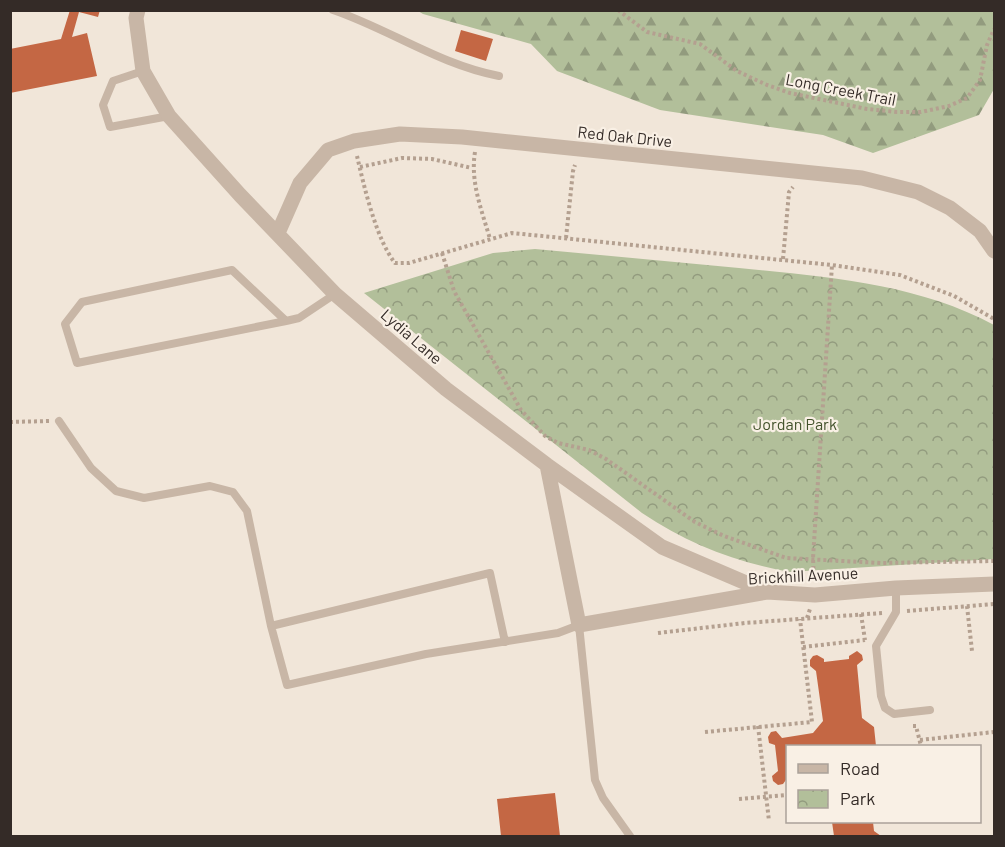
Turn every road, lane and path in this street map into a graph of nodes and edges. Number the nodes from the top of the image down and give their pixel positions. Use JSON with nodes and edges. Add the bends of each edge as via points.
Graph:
{"nodes":[{"id":1,"x":138,"y":10,"type":"edge"},
{"id":2,"x":333,"y":10,"type":"edge"},
{"id":3,"x":618,"y":10,"type":"edge"},
{"id":4,"x":994,"y":29,"type":"edge"},
{"id":5,"x":143,"y":71,"type":"junction"},
{"id":6,"x":498,"y":76,"type":"dead end"},
{"id":7,"x":169,"y":116,"type":"junction"},
{"id":8,"x":477,"y":139,"type":"junction"},
{"id":9,"x":354,"y":141,"type":"junction"},
{"id":10,"x":582,"y":161,"type":"dead end"},
{"id":11,"x":360,"y":166,"type":"junction"},
{"id":12,"x":472,"y":168,"type":"junction"},
{"id":13,"x":794,"y":185,"type":"dead end"},
{"id":14,"x":278,"y":233,"type":"junction"},
{"id":15,"x":566,"y":238,"type":"junction"},
{"id":16,"x":490,"y":239,"type":"junction"},
{"id":17,"x":994,"y":250,"type":"edge"},
{"id":18,"x":442,"y":254,"type":"junction"},
{"id":19,"x":783,"y":259,"type":"junction"},
{"id":20,"x":832,"y":264,"type":"junction"},
{"id":21,"x":335,"y":294,"type":"junction"},
{"id":22,"x":994,"y":319,"type":"edge"},
{"id":23,"x":286,"y":321,"type":"junction"},
{"id":24,"x":59,"y":420,"type":"joint"},
{"id":25,"x":10,"y":422,"type":"edge"},
{"id":26,"x":547,"y":465,"type":"junction"},
{"id":27,"x":813,"y":558,"type":"junction"},
{"id":28,"x":994,"y":561,"type":"edge"},
{"id":29,"x":994,"y":584,"type":"edge"},
{"id":30,"x":896,"y":588,"type":"junction"},
{"id":31,"x":767,"y":592,"type":"junction"},
{"id":32,"x":994,"y":604,"type":"edge"},
{"id":33,"x":967,"y":606,"type":"junction"},
{"id":34,"x":896,"y":612,"type":"junction"},
{"id":35,"x":800,"y":619,"type":"junction"},
{"id":36,"x":579,"y":625,"type":"junction"},
{"id":37,"x":271,"y":626,"type":"junction"},
{"id":38,"x":658,"y":633,"type":"dead end"},
{"id":39,"x":865,"y":640,"type":"dead end"},
{"id":40,"x":505,"y":642,"type":"junction"},
{"id":41,"x":803,"y":647,"type":"junction"},
{"id":42,"x":972,"y":651,"type":"dead end"},
{"id":43,"x":930,"y":710,"type":"dead end"},
{"id":44,"x":758,"y":726,"type":"junction"},
{"id":45,"x":705,"y":732,"type":"dead end"},
{"id":46,"x":994,"y":732,"type":"edge"},
{"id":47,"x":920,"y":740,"type":"dead end"},
{"id":48,"x":786,"y":795,"type":"edge"},
{"id":49,"x":767,"y":796,"type":"junction"},
{"id":50,"x":739,"y":799,"type":"dead end"},
{"id":51,"x":769,"y":820,"type":"dead end"},
{"id":52,"x":630,"y":837,"type":"edge"}],
"edges":[{"from":1,"to":5,"type":"street","name":"Lydia Lane"},
{"from":2,"to":6,"type":"lane","via":[[473,71]]},
{"from":3,"to":4,"type":"path","name":"Long Creek Trail","via":[[647,32],[700,44],[737,71],[767,85],[820,100],[897,112],[921,112],[967,98],[980,80]]},
{"from":5,"to":7,"type":"street","name":"Lydia Lane"},
{"from":5,"to":7,"type":"lane","via":[[113,81],[103,105],[110,128]]},
{"from":7,"to":14,"type":"street","name":"Lydia Lane"},
{"from":8,"to":9,"type":"street","name":"Red Oak Drive","via":[[400,134]]},
{"from":8,"to":12,"type":"path"},
{"from":8,"to":17,"type":"street","name":"Red Oak Drive","via":[[862,178],[918,192],[950,207],[981,231]]},
{"from":9,"to":11,"type":"path"},
{"from":9,"to":14,"type":"street","name":"Red Oak Drive","via":[[328,150],[300,183]]},
{"from":10,"to":15,"type":"path","via":[[573,171]]},
{"from":11,"to":12,"type":"path","via":[[402,158],[432,159]]},
{"from":11,"to":18,"type":"path","via":[[386,252],[395,263]]},
{"from":12,"to":16,"type":"path"},
{"from":13,"to":19,"type":"path","via":[[789,192]]},
{"from":14,"to":21,"type":"street","name":"Lydia Lane"},
{"from":15,"to":16,"type":"path","via":[[512,233]]},
{"from":15,"to":19,"type":"path"},
{"from":16,"to":18,"type":"path"},
{"from":18,"to":27,"type":"path","via":[[454,291],[521,410],[545,436],[606,459],[694,522],[724,536],[786,558]]},
{"from":19,"to":20,"type":"path"},
{"from":20,"to":22,"type":"path","via":[[900,275],[954,296]]},
{"from":20,"to":27,"type":"path"},
{"from":21,"to":23,"type":"lane","via":[[299,318]]},
{"from":21,"to":26,"type":"street","name":"Lydia Lane","via":[[446,389]]},
{"from":23,"to":23,"type":"lane","via":[[77,363],[65,324],[82,302],[232,270]]},
{"from":24,"to":25,"type":"path"},
{"from":24,"to":37,"type":"lane","via":[[91,468],[116,490],[144,498],[210,486],[233,492],[247,511]]},
{"from":26,"to":31,"type":"street","name":"Lydia Lane","via":[[662,547]]},
{"from":26,"to":36,"type":"street"},
{"from":27,"to":28,"type":"path","via":[[881,563]]},
{"from":29,"to":30,"type":"street","name":"Brickhill Avenue"},
{"from":30,"to":31,"type":"street","name":"Brickhill Avenue","via":[[815,595]]},
{"from":30,"to":34,"type":"lane"},
{"from":31,"to":36,"type":"street","name":"Brickhill Avenue"},
{"from":32,"to":33,"type":"path"},
{"from":33,"to":34,"type":"path"},
{"from":33,"to":42,"type":"path"},
{"from":34,"to":35,"type":"path"},
{"from":34,"to":43,"type":"lane","via":[[876,646],[885,708],[894,714]]},
{"from":35,"to":38,"type":"path"},
{"from":35,"to":41,"type":"path"},
{"from":36,"to":40,"type":"lane","via":[[558,633]]},
{"from":36,"to":52,"type":"lane","via":[[595,780]]},
{"from":37,"to":40,"type":"lane","via":[[287,685],[426,654]]},
{"from":37,"to":40,"type":"lane","via":[[490,573]]},
{"from":39,"to":41,"type":"path"},
{"from":41,"to":44,"type":"path","via":[[812,722]]},
{"from":44,"to":45,"type":"path"},
{"from":44,"to":49,"type":"path"},
{"from":46,"to":47,"type":"path"},
{"from":48,"to":49,"type":"path"},
{"from":49,"to":50,"type":"path"},
{"from":49,"to":51,"type":"path"}]}
